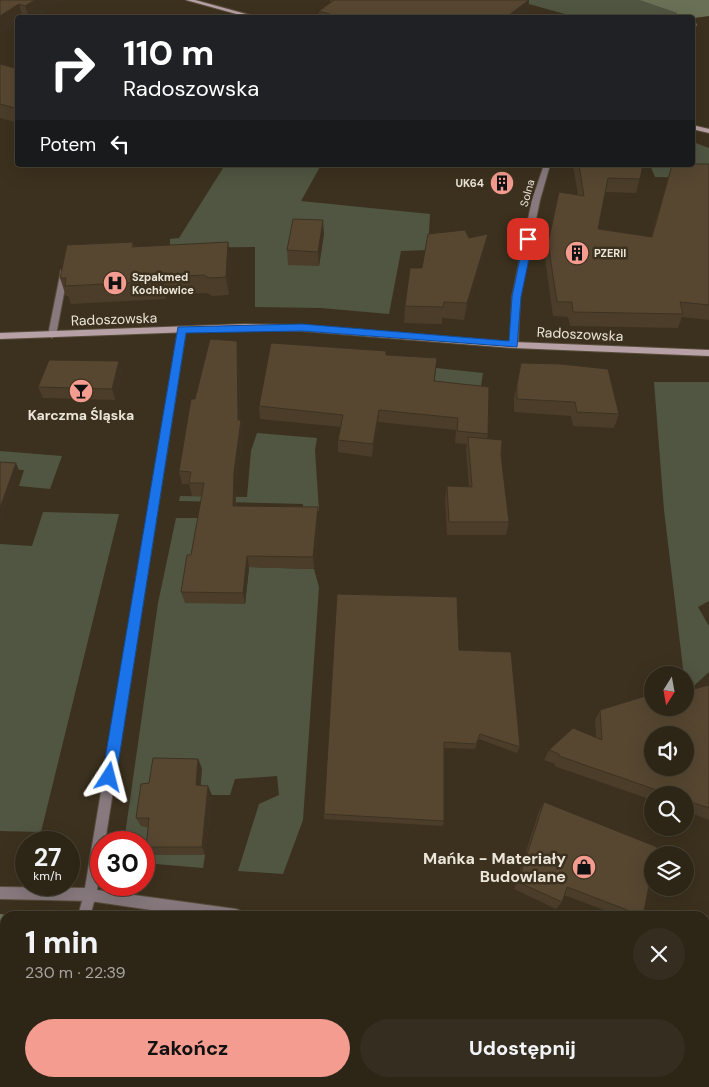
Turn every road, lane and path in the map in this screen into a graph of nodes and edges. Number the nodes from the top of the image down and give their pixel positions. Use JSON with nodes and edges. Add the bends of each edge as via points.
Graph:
{"nodes":[{"id":1,"x":190,"y":0,"type":"edge"},
{"id":2,"x":248,"y":15,"type":"edge"},
{"id":3,"x":695,"y":128,"type":"edge"},
{"id":4,"x":709,"y":131,"type":"edge"},
{"id":5,"x":546,"y":167,"type":"edge"},
{"id":6,"x":67,"y":261,"type":"edge"},
{"id":7,"x":182,"y":330,"type":"junction"},
{"id":8,"x":52,"y":335,"type":"junction"},
{"id":9,"x":0,"y":336,"type":"edge"},
{"id":10,"x":514,"y":345,"type":"junction"},
{"id":11,"x":709,"y":353,"type":"edge"},
{"id":12,"x":100,"y":831,"type":"edge"},
{"id":13,"x":0,"y":893,"type":"edge"},
{"id":14,"x":90,"y":895,"type":"joint"},
{"id":15,"x":97,"y":896,"type":"edge"},
{"id":16,"x":85,"y":911,"type":"edge"},
{"id":17,"x":201,"y":911,"type":"edge"}],
"edges":[{"from":1,"to":2,"type":"street"},
{"from":3,"to":4,"type":"street"},
{"from":5,"to":10,"type":"street","name":"Solna","via":[[536,200],[516,297]]},
{"from":6,"to":8,"type":"street"},
{"from":7,"to":8,"type":"street","name":"Radoszowska"},
{"from":7,"to":10,"type":"street","name":"Radoszowska","via":[[302,328]]},
{"from":7,"to":12,"type":"street"},
{"from":8,"to":9,"type":"street","name":"Radoszowska"},
{"from":10,"to":11,"type":"street","name":"Radoszowska"},
{"from":13,"to":14,"type":"street"},
{"from":14,"to":16,"type":"street"},
{"from":15,"to":17,"type":"street"}]}
